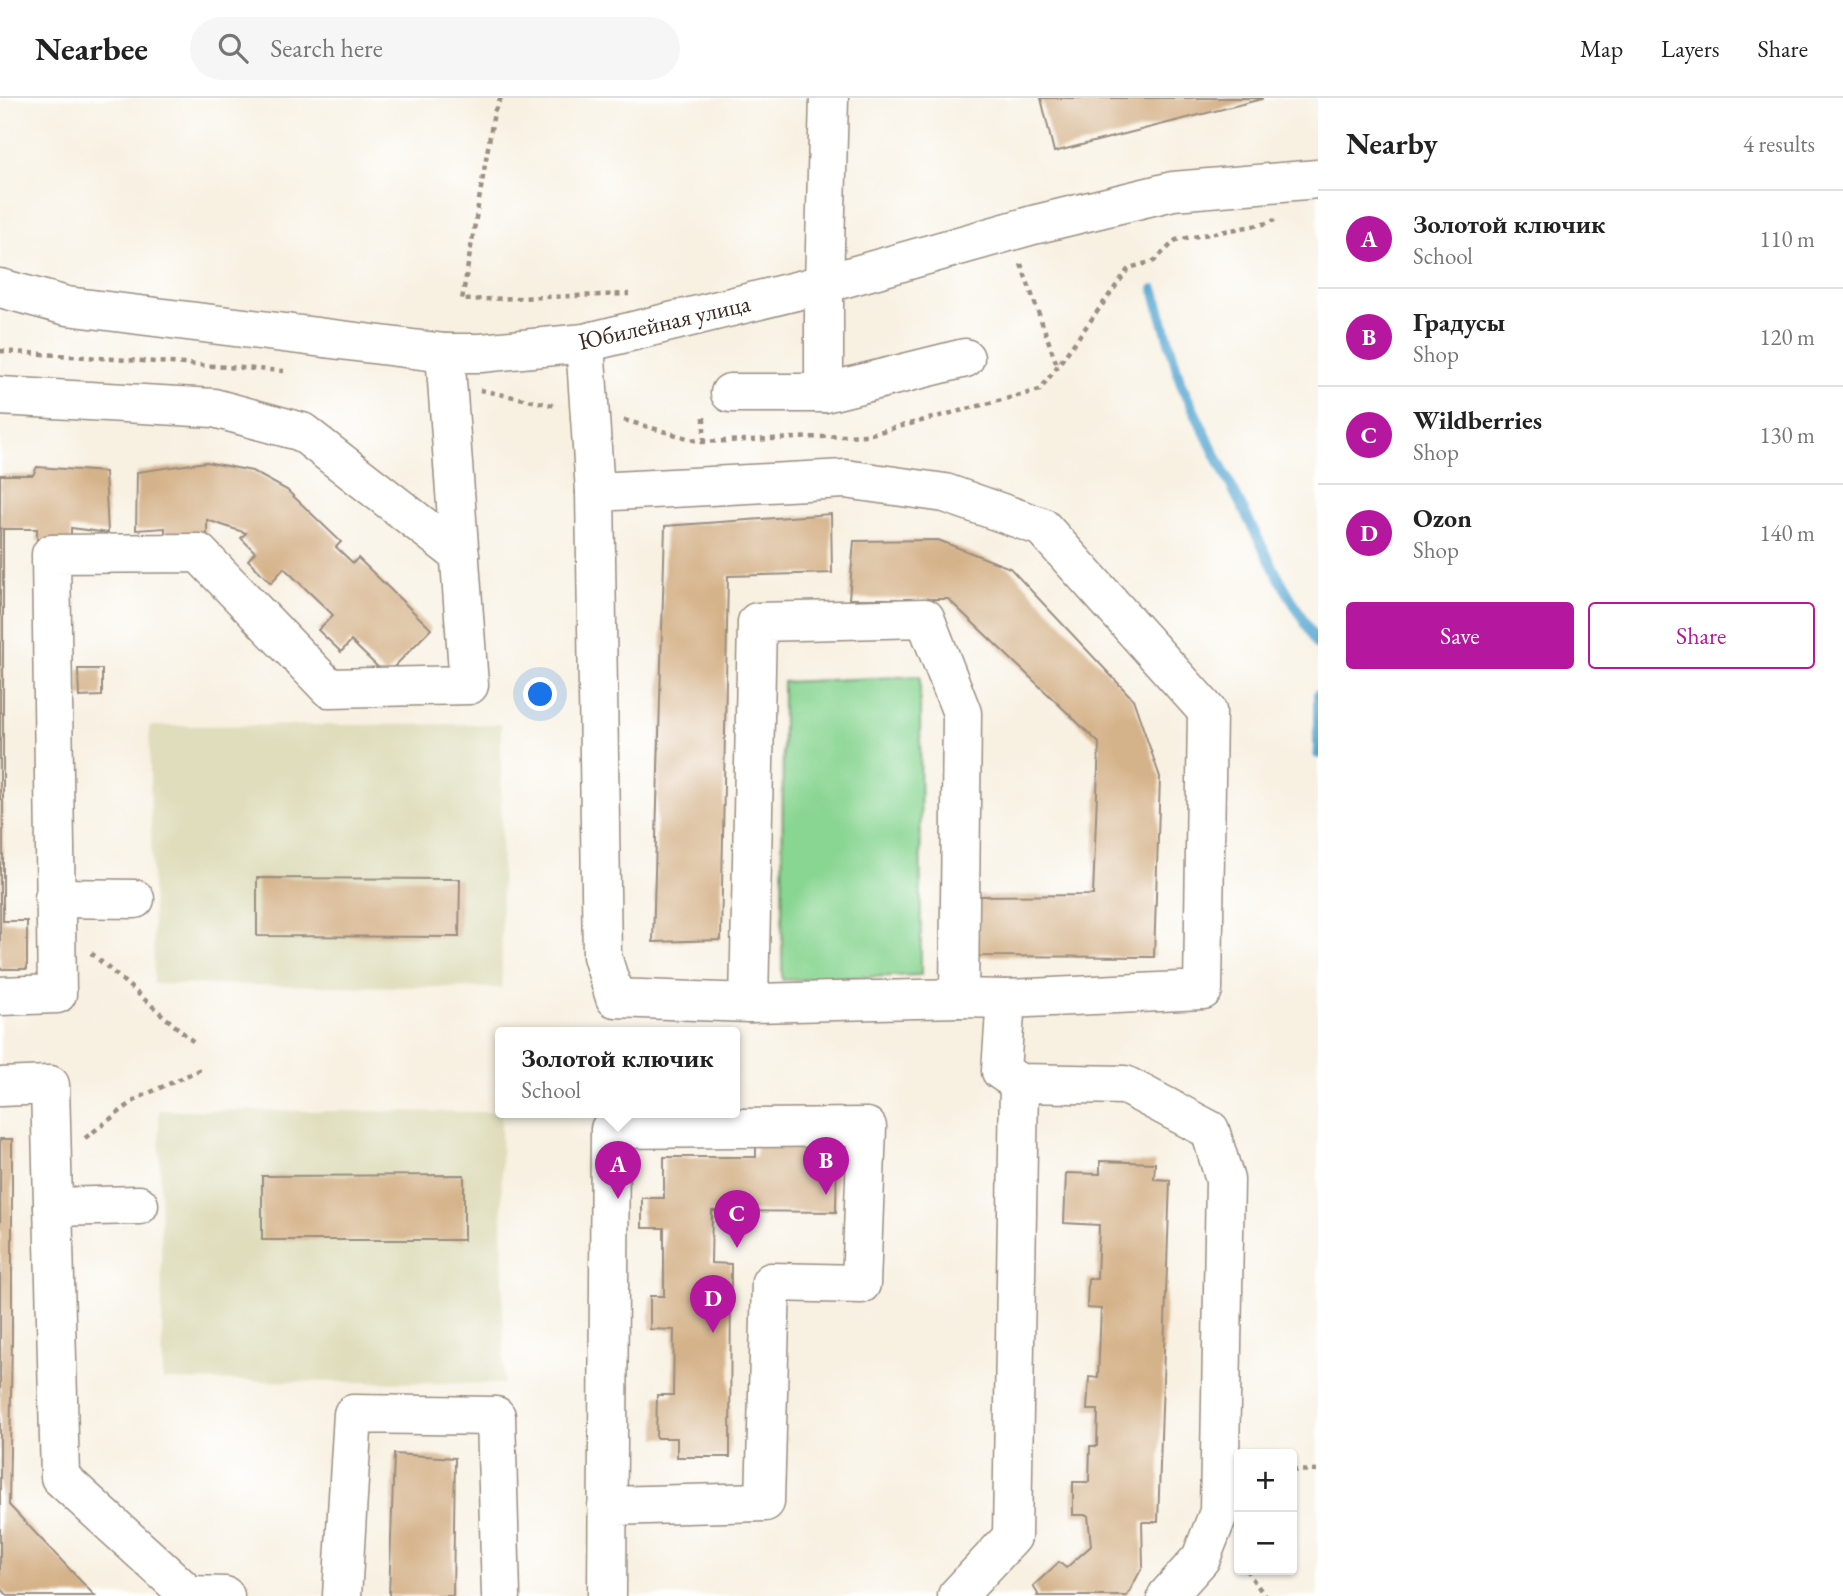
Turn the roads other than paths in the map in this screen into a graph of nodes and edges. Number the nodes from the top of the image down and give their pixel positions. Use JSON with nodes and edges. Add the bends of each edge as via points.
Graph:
{"nodes":[{"id":1,"x":830,"y":98,"type":"edge"},
{"id":2,"x":1318,"y":179,"type":"edge"},
{"id":3,"x":824,"y":284,"type":"junction"},
{"id":4,"x":0,"y":288,"type":"edge"},
{"id":5,"x":585,"y":343,"type":"junction"},
{"id":6,"x":965,"y":358,"type":"dead end"},
{"id":7,"x":447,"y":368,"type":"junction"},
{"id":8,"x":730,"y":393,"type":"dead end"},
{"id":9,"x":824,"y":393,"type":"junction"},
{"id":10,"x":0,"y":396,"type":"edge"},
{"id":11,"x":594,"y":492,"type":"junction"},
{"id":12,"x":460,"y":555,"type":"junction"},
{"id":13,"x":135,"y":899,"type":"dead end"},
{"id":14,"x":55,"y":910,"type":"junction"},
{"id":15,"x":0,"y":996,"type":"edge"},
{"id":16,"x":959,"y":998,"type":"junction"},
{"id":17,"x":1006,"y":999,"type":"junction"},
{"id":18,"x":749,"y":1003,"type":"junction"},
{"id":19,"x":1019,"y":1083,"type":"junction"},
{"id":20,"x":0,"y":1087,"type":"edge"},
{"id":21,"x":139,"y":1205,"type":"dead end"},
{"id":22,"x":53,"y":1207,"type":"junction"},
{"id":23,"x":607,"y":1506,"type":"junction"},
{"id":24,"x":225,"y":1596,"type":"edge"},
{"id":25,"x":342,"y":1596,"type":"edge"},
{"id":26,"x":501,"y":1596,"type":"edge"},
{"id":27,"x":607,"y":1596,"type":"edge"},
{"id":28,"x":957,"y":1596,"type":"edge"},
{"id":29,"x":1167,"y":1596,"type":"edge"}],
"edges":[{"from":1,"to":3,"type":"street"},
{"from":2,"to":3,"type":"street","name":"Юбилейная улица","via":[[1173,191],[1013,230]]},
{"from":3,"to":5,"type":"street","name":"Юбилейная улица"},
{"from":3,"to":9,"type":"street"},
{"from":4,"to":7,"type":"street","name":"Юбилейная улица","via":[[67,306]]},
{"from":5,"to":7,"type":"street","name":"Юбилейная улица","via":[[481,353]]},
{"from":5,"to":11,"type":"street"},
{"from":6,"to":9,"type":"street"},
{"from":7,"to":12,"type":"street"},
{"from":8,"to":9,"type":"street"},
{"from":10,"to":12,"type":"street","via":[[214,408],[302,432]]},
{"from":11,"to":17,"type":"street","via":[[845,479],[945,493],[1042,527],[1207,711],[1203,990]]},
{"from":11,"to":18,"type":"street","via":[[602,942],[615,998]]},
{"from":12,"to":14,"type":"street","via":[[469,685],[329,688],[199,553],[51,554]]},
{"from":13,"to":14,"type":"street"},
{"from":14,"to":15,"type":"street","via":[[57,994]]},
{"from":16,"to":17,"type":"street"},
{"from":16,"to":18,"type":"street"},
{"from":16,"to":18,"type":"street","via":[[962,713],[925,618],[757,622]]},
{"from":17,"to":19,"type":"street","via":[[1001,1071]]},
{"from":19,"to":28,"type":"street","via":[[1012,1537]]},
{"from":19,"to":29,"type":"street","via":[[1125,1085],[1210,1130],[1225,1180],[1219,1512],[1201,1558]]},
{"from":20,"to":22,"type":"street","via":[[50,1085]]},
{"from":21,"to":22,"type":"street"},
{"from":22,"to":24,"type":"street","via":[[60,1477],[189,1595]]},
{"from":23,"to":23,"type":"street","via":[[610,1129],[867,1127],[862,1284],[771,1282],[765,1502]]},
{"from":23,"to":27,"type":"street"},
{"from":25,"to":26,"type":"street","via":[[353,1413],[496,1416]]}]}
